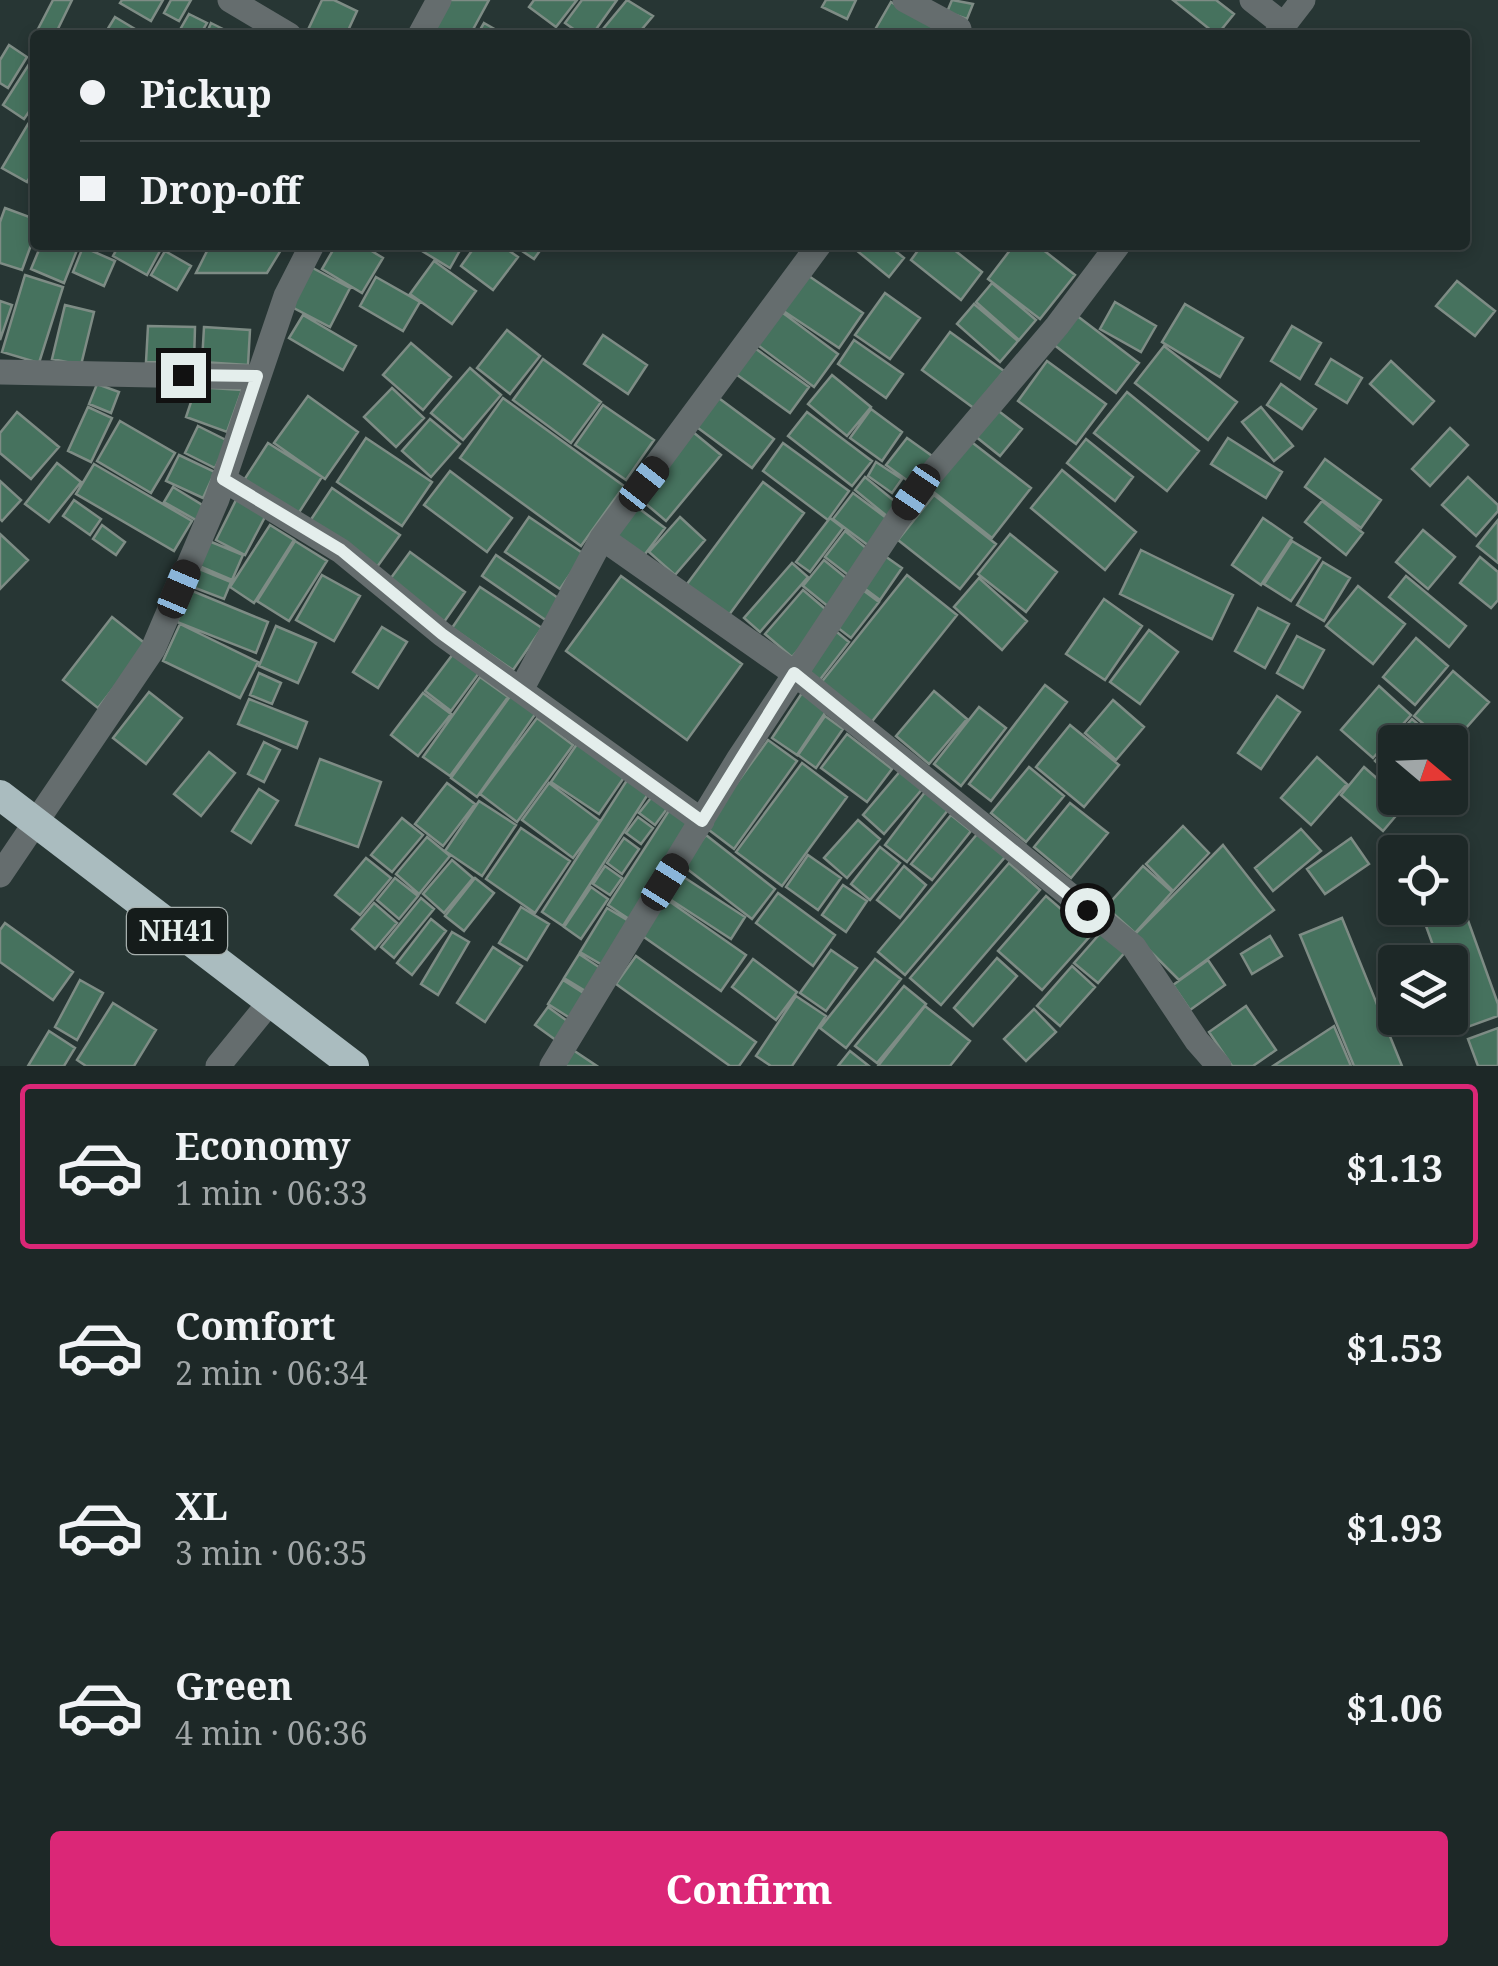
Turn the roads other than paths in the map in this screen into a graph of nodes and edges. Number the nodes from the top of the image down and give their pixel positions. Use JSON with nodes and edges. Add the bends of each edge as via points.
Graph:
{"nodes":[{"id":1,"x":230,"y":0,"type":"edge"},
{"id":2,"x":438,"y":0,"type":"edge"},
{"id":3,"x":905,"y":0,"type":"edge"},
{"id":4,"x":1252,"y":0,"type":"edge"},
{"id":5,"x":1302,"y":0,"type":"edge"},
{"id":6,"x":281,"y":30,"type":"edge"},
{"id":7,"x":423,"y":30,"type":"edge"},
{"id":8,"x":958,"y":30,"type":"edge"},
{"id":9,"x":1280,"y":30,"type":"edge"},
{"id":10,"x":309,"y":250,"type":"edge"},
{"id":11,"x":815,"y":250,"type":"edge"},
{"id":12,"x":1114,"y":250,"type":"edge"},
{"id":13,"x":0,"y":372,"type":"edge"},
{"id":14,"x":257,"y":376,"type":"junction"},
{"id":15,"x":223,"y":479,"type":"junction"},
{"id":16,"x":602,"y":538,"type":"junction"},
{"id":17,"x":794,"y":673,"type":"junction"},
{"id":18,"x":522,"y":688,"type":"junction"},
{"id":19,"x":0,"y":795,"type":"edge"},
{"id":20,"x":702,"y":821,"type":"junction"},
{"id":21,"x":37,"y":822,"type":"junction"},
{"id":22,"x":0,"y":875,"type":"edge"},
{"id":23,"x":270,"y":1002,"type":"junction"},
{"id":24,"x":218,"y":1066,"type":"edge"},
{"id":25,"x":354,"y":1066,"type":"edge"},
{"id":26,"x":552,"y":1066,"type":"edge"},
{"id":27,"x":1218,"y":1066,"type":"edge"}],
"edges":[{"from":1,"to":6,"type":"street"},
{"from":2,"to":7,"type":"street"},
{"from":3,"to":8,"type":"street"},
{"from":4,"to":9,"type":"street"},
{"from":5,"to":9,"type":"street"},
{"from":10,"to":14,"type":"street"},
{"from":11,"to":16,"type":"street"},
{"from":12,"to":17,"type":"street","via":[[916,492]]},
{"from":13,"to":14,"type":"street"},
{"from":14,"to":15,"type":"street"},
{"from":15,"to":18,"type":"street","via":[[341,550],[442,634]]},
{"from":15,"to":21,"type":"street","via":[[153,649]]},
{"from":16,"to":17,"type":"street"},
{"from":16,"to":18,"type":"street"},
{"from":17,"to":20,"type":"street"},
{"from":17,"to":27,"type":"street","via":[[1134,948]]},
{"from":18,"to":20,"type":"street"},
{"from":19,"to":21,"type":"highway","number":"NH41"},
{"from":20,"to":26,"type":"street"},
{"from":21,"to":22,"type":"street"},
{"from":21,"to":23,"type":"highway","number":"NH41"},
{"from":23,"to":24,"type":"street"},
{"from":23,"to":25,"type":"highway","number":"NH41"}]}
